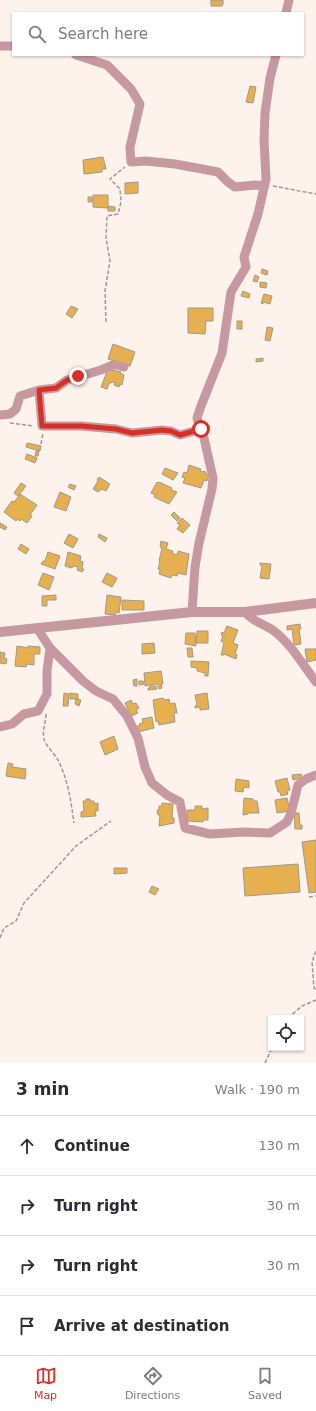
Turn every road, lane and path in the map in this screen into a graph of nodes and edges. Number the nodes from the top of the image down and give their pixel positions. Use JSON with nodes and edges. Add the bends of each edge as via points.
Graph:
{"nodes":[{"id":1,"x":289,"y":0,"type":"edge"},
{"id":2,"x":286,"y":12,"type":"edge"},
{"id":3,"x":0,"y":46,"type":"edge"},
{"id":4,"x":12,"y":46,"type":"edge"},
{"id":5,"x":79,"y":56,"type":"edge"},
{"id":6,"x":276,"y":56,"type":"edge"},
{"id":7,"x":130,"y":162,"type":"junction"},
{"id":8,"x":264,"y":186,"type":"junction"},
{"id":9,"x":316,"y":194,"type":"edge"},
{"id":10,"x":106,"y":322,"type":"dead end"},
{"id":11,"x":124,"y":367,"type":"dead end"},
{"id":12,"x":39,"y":390,"type":"junction"},
{"id":13,"x":0,"y":415,"type":"edge"},
{"id":14,"x":6,"y":423,"type":"dead end"},
{"id":15,"x":42,"y":426,"type":"junction"},
{"id":16,"x":201,"y":429,"type":"junction"},
{"id":17,"x":41,"y":444,"type":"dead end"},
{"id":18,"x":316,"y":603,"type":"edge"},
{"id":19,"x":192,"y":612,"type":"junction"},
{"id":20,"x":245,"y":612,"type":"junction"},
{"id":21,"x":37,"y":628,"type":"junction"},
{"id":22,"x":0,"y":632,"type":"edge"},
{"id":23,"x":50,"y":648,"type":"junction"},
{"id":24,"x":316,"y":682,"type":"edge"},
{"id":25,"x":44,"y":700,"type":"junction"},
{"id":26,"x":0,"y":727,"type":"edge"},
{"id":27,"x":316,"y":775,"type":"edge"},
{"id":28,"x":111,"y":821,"type":"dead end"},
{"id":29,"x":74,"y":823,"type":"dead end"},
{"id":30,"x":316,"y":896,"type":"edge"},
{"id":31,"x":310,"y":897,"type":"dead end"},
{"id":32,"x":0,"y":938,"type":"edge"},
{"id":33,"x":316,"y":951,"type":"edge"},
{"id":34,"x":316,"y":990,"type":"edge"},
{"id":35,"x":316,"y":1000,"type":"edge"},
{"id":36,"x":292,"y":1015,"type":"edge"},
{"id":37,"x":271,"y":1051,"type":"edge"},
{"id":38,"x":266,"y":1063,"type":"edge"}],
"edges":[{"from":1,"to":2,"type":"street"},
{"from":3,"to":4,"type":"street"},
{"from":5,"to":7,"type":"street","via":[[107,65],[131,89],[140,104],[130,147]]},
{"from":6,"to":8,"type":"street","via":[[265,114]]},
{"from":7,"to":8,"type":"street","via":[[146,161],[204,169],[218,172],[235,186]]},
{"from":7,"to":10,"type":"path","via":[[110,179],[120,189],[122,202],[118,214],[107,216],[106,238],[110,261],[105,291]]},
{"from":8,"to":9,"type":"path"},
{"from":8,"to":16,"type":"street","via":[[244,257],[246,267],[231,292],[222,353],[197,418]]},
{"from":11,"to":12,"type":"street","via":[[113,365],[67,380],[56,388]]},
{"from":12,"to":13,"type":"street","via":[[20,396],[16,409],[10,414]]},
{"from":12,"to":15,"type":"street"},
{"from":14,"to":15,"type":"path"},
{"from":15,"to":16,"type":"street","via":[[81,426],[132,433],[162,430],[180,435]]},
{"from":15,"to":17,"type":"path"},
{"from":16,"to":19,"type":"street","via":[[213,478],[196,559]]},
{"from":18,"to":20,"type":"street"},
{"from":19,"to":20,"type":"street"},
{"from":19,"to":21,"type":"street"},
{"from":20,"to":24,"type":"street","via":[[248,617],[274,630]]},
{"from":21,"to":22,"type":"street"},
{"from":21,"to":23,"type":"street"},
{"from":23,"to":25,"type":"street","via":[[48,694]]},
{"from":23,"to":27,"type":"street","via":[[83,681],[113,700],[127,716],[138,738],[152,783],[180,802],[185,828],[210,834],[270,833],[287,822],[298,785]]},
{"from":25,"to":26,"type":"street","via":[[38,711],[24,714],[12,724]]},
{"from":25,"to":29,"type":"path","via":[[44,740],[58,760],[64,775],[71,796]]},
{"from":28,"to":32,"type":"path","via":[[76,846],[24,903],[16,921],[4,928]]},
{"from":30,"to":31,"type":"path"},
{"from":33,"to":34,"type":"path","via":[[312,962]]},
{"from":35,"to":36,"type":"path","via":[[302,1006]]},
{"from":37,"to":38,"type":"path"}]}
